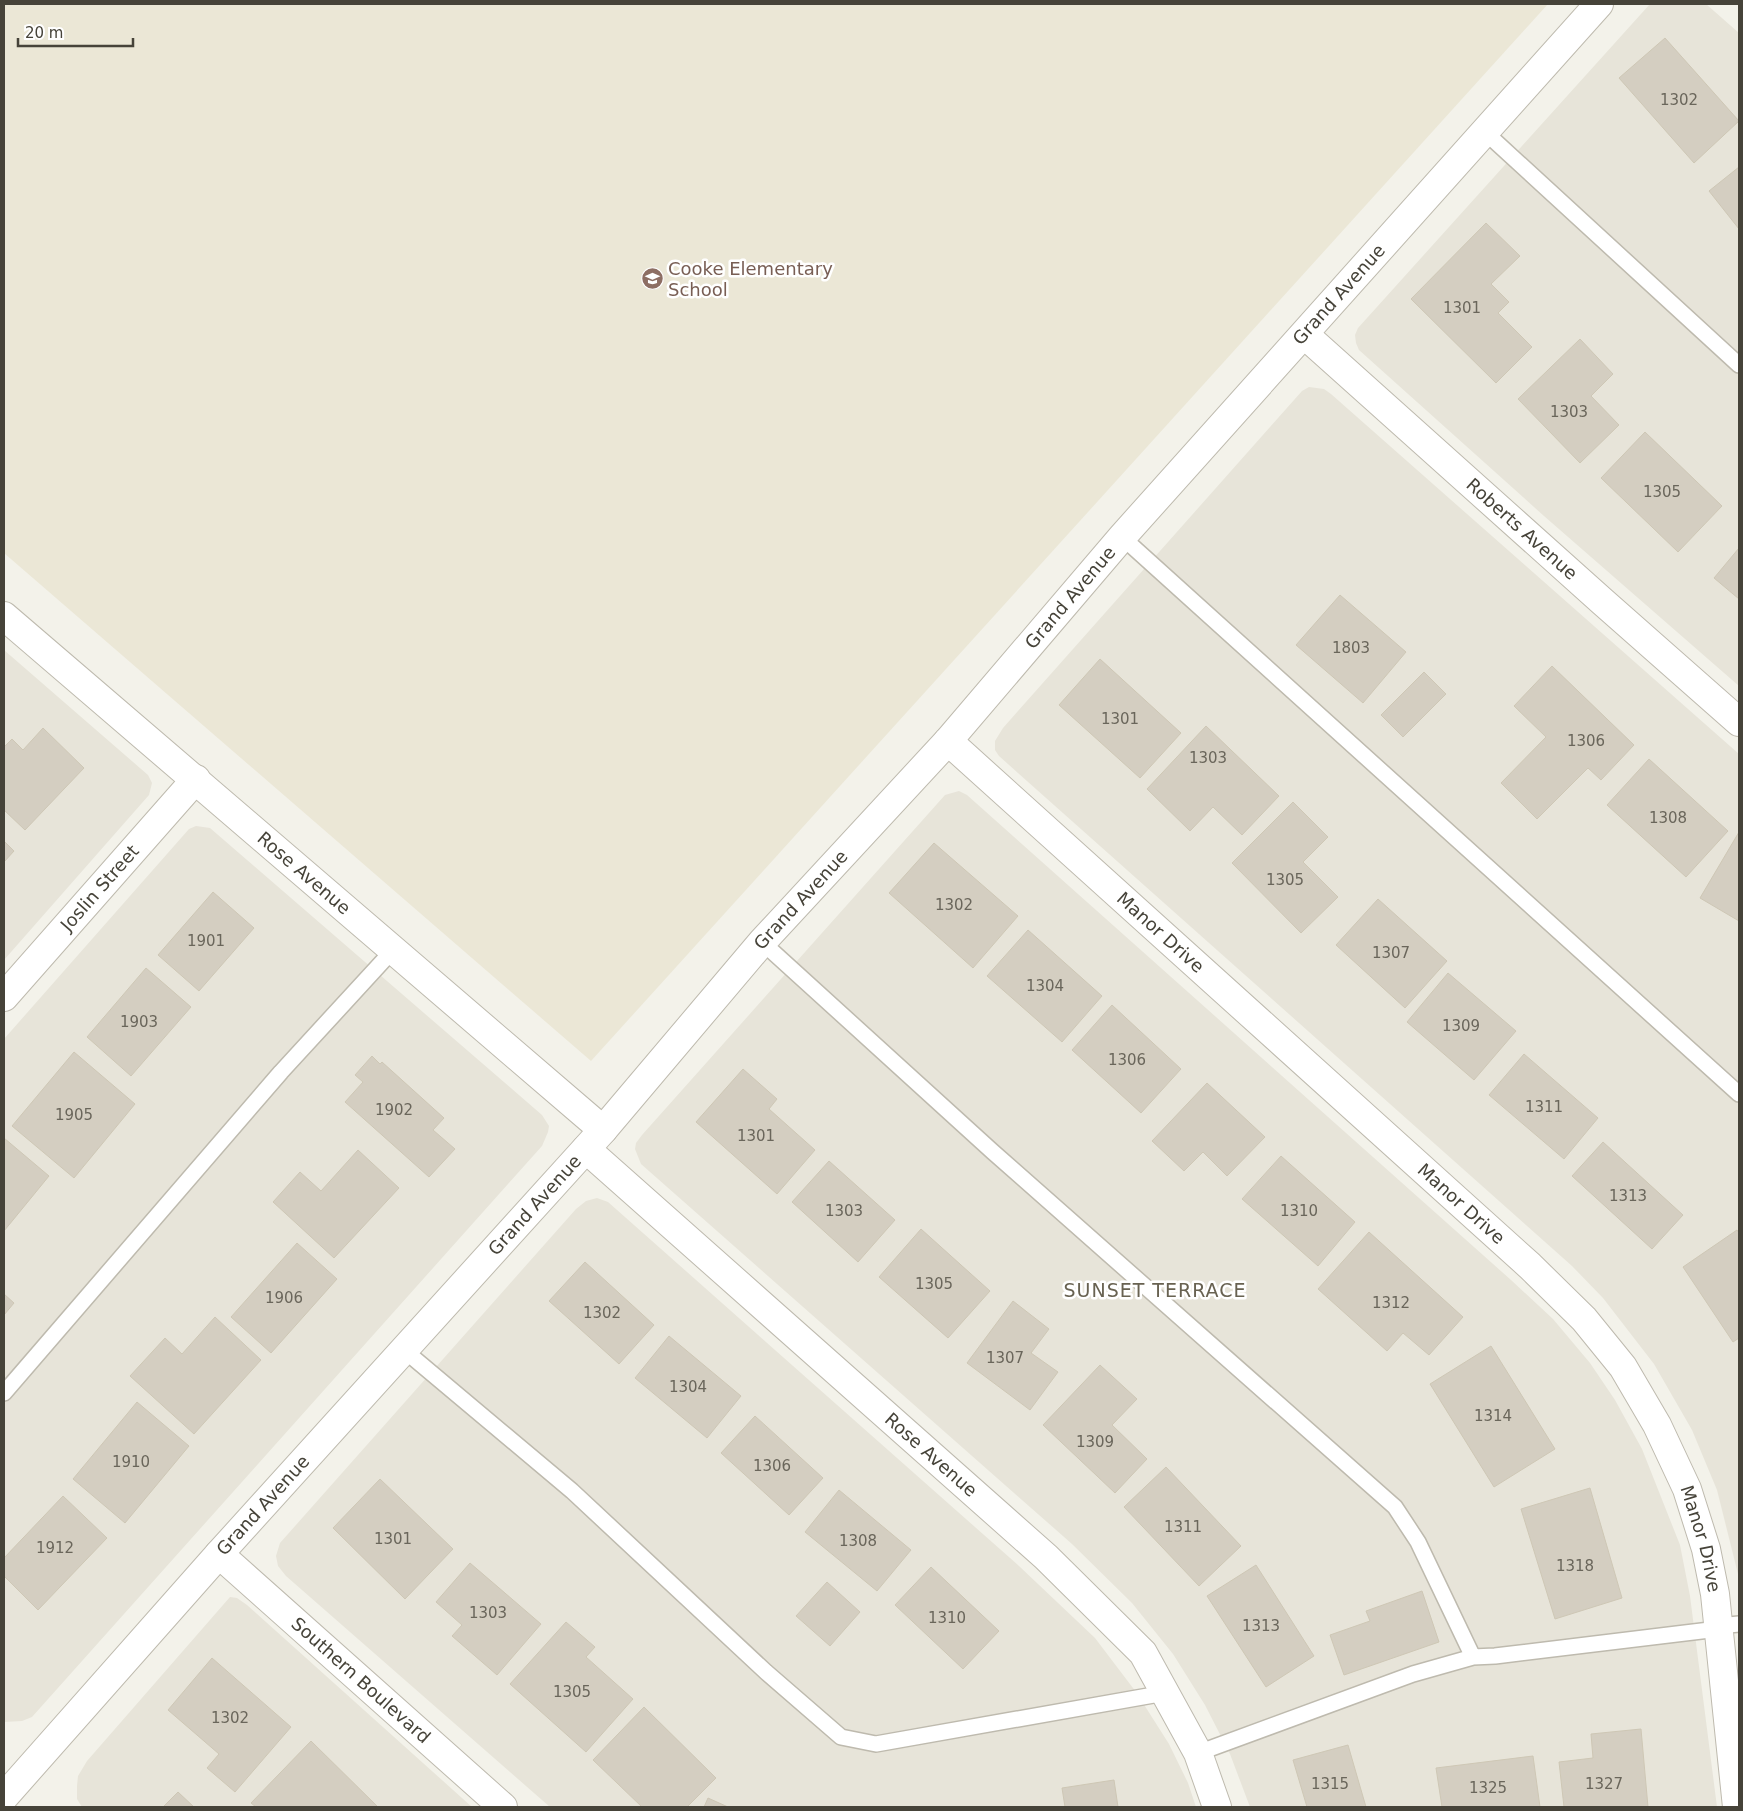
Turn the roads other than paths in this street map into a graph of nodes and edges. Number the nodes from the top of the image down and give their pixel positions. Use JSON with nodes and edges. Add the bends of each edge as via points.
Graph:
{"nodes":[{"id":1,"x":1599,"y":4,"type":"edge"},
{"id":2,"x":1484,"y":132,"type":"junction"},
{"id":3,"x":1305,"y":335,"type":"junction"},
{"id":4,"x":1739,"y":365,"type":"edge"},
{"id":5,"x":1122,"y":537,"type":"junction"},
{"id":6,"x":4,"y":616,"type":"edge"},
{"id":7,"x":1739,"y":722,"type":"edge"},
{"id":8,"x":948,"y":741,"type":"junction"},
{"id":9,"x":196,"y":779,"type":"junction"},
{"id":10,"x":762,"y":942,"type":"junction"},
{"id":11,"x":394,"y":949,"type":"junction"},
{"id":12,"x":4,"y":997,"type":"edge"},
{"id":13,"x":1739,"y":1094,"type":"edge"},
{"id":14,"x":595,"y":1139,"type":"junction"},
{"id":15,"x":404,"y":1350,"type":"junction"},
{"id":16,"x":4,"y":1393,"type":"edge"},
{"id":17,"x":219,"y":1554,"type":"junction"},
{"id":18,"x":1725,"y":1626,"type":"edge"},
{"id":19,"x":1473,"y":1657,"type":"junction"},
{"id":20,"x":1165,"y":1693,"type":"junction"},
{"id":21,"x":1198,"y":1753,"type":"junction"},
{"id":22,"x":4,"y":1797,"type":"edge"},
{"id":23,"x":503,"y":1807,"type":"edge"},
{"id":24,"x":1217,"y":1807,"type":"edge"},
{"id":25,"x":1737,"y":1807,"type":"edge"}],
"edges":[{"from":1,"to":2,"type":"street","name":"Grand Avenue"},
{"from":2,"to":3,"type":"street","name":"Grand Avenue"},
{"from":2,"to":4,"type":"lane"},
{"from":3,"to":5,"type":"street","name":"Grand Avenue"},
{"from":3,"to":7,"type":"street","name":"Roberts Avenue"},
{"from":5,"to":8,"type":"street","name":"Grand Avenue"},
{"from":5,"to":13,"type":"lane"},
{"from":6,"to":9,"type":"street","name":"Rose Avenue"},
{"from":8,"to":10,"type":"street","name":"Grand Avenue"},
{"from":8,"to":18,"type":"street","name":"Manor Drive","via":[[1408,1154],[1584,1319],[1634,1385],[1657,1425],[1686,1489],[1706,1549]]},
{"from":9,"to":11,"type":"street","name":"Rose Avenue"},
{"from":9,"to":12,"type":"street","name":"Joslin Street"},
{"from":10,"to":14,"type":"street","name":"Grand Avenue"},
{"from":10,"to":19,"type":"lane","via":[[993,1152],[1395,1507],[1418,1542]]},
{"from":11,"to":14,"type":"street","name":"Rose Avenue"},
{"from":11,"to":16,"type":"lane","via":[[282,1072]]},
{"from":14,"to":15,"type":"street","name":"Grand Avenue"},
{"from":14,"to":20,"type":"street","name":"Rose Avenue","via":[[1046,1557],[1143,1653]]},
{"from":15,"to":17,"type":"street","name":"Grand Avenue"},
{"from":15,"to":20,"type":"lane","via":[[572,1491],[766,1672],[842,1737],[876,1744]]},
{"from":17,"to":22,"type":"street","name":"Grand Avenue"},
{"from":17,"to":23,"type":"street","name":"Southern Boulevard"},
{"from":18,"to":19,"type":"lane"},
{"from":18,"to":25,"type":"street","name":"Manor Drive"},
{"from":19,"to":21,"type":"lane","via":[[1412,1674]]},
{"from":20,"to":21,"type":"street","name":"Rose Avenue"},
{"from":21,"to":24,"type":"street","name":"Rose Avenue"}]}
